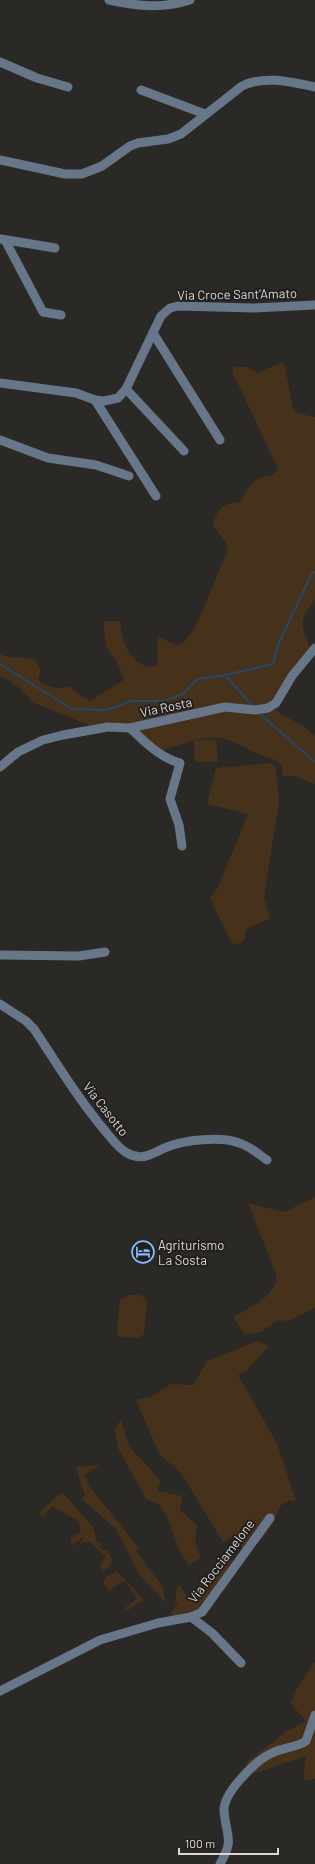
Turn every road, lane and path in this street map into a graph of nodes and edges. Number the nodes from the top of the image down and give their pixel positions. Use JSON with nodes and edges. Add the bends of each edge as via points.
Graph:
{"nodes":[{"id":1,"x":109,"y":0,"type":"edge"},
{"id":2,"x":156,"y":0,"type":"edge"},
{"id":3,"x":190,"y":0,"type":"edge"},
{"id":4,"x":147,"y":7,"type":"junction"},
{"id":5,"x":0,"y":62,"type":"edge"},
{"id":6,"x":68,"y":87,"type":"dead end"},
{"id":7,"x":315,"y":87,"type":"edge"},
{"id":8,"x":141,"y":90,"type":"dead end"},
{"id":9,"x":205,"y":114,"type":"junction"},
{"id":10,"x":0,"y":160,"type":"edge"},
{"id":11,"x":3,"y":239,"type":"edge"},
{"id":12,"x":55,"y":248,"type":"dead end"},
{"id":13,"x":315,"y":305,"type":"edge"},
{"id":14,"x":61,"y":315,"type":"dead end"},
{"id":15,"x":153,"y":333,"type":"junction"},
{"id":16,"x":0,"y":383,"type":"edge"},
{"id":17,"x":126,"y":389,"type":"junction"},
{"id":18,"x":95,"y":400,"type":"junction"},
{"id":19,"x":0,"y":440,"type":"edge"},
{"id":20,"x":220,"y":440,"type":"dead end"},
{"id":21,"x":184,"y":450,"type":"dead end"},
{"id":22,"x":129,"y":476,"type":"dead end"},
{"id":23,"x":156,"y":496,"type":"dead end"},
{"id":24,"x":315,"y":648,"type":"edge"},
{"id":25,"x":130,"y":728,"type":"junction"},
{"id":26,"x":0,"y":767,"type":"edge"},
{"id":27,"x":182,"y":846,"type":"dead end"},
{"id":28,"x":105,"y":952,"type":"dead end"},
{"id":29,"x":0,"y":956,"type":"edge"},
{"id":30,"x":0,"y":1004,"type":"edge"},
{"id":31,"x":267,"y":1160,"type":"dead end"},
{"id":32,"x":270,"y":1518,"type":"dead end"},
{"id":33,"x":191,"y":1617,"type":"junction"},
{"id":34,"x":241,"y":1663,"type":"dead end"},
{"id":35,"x":0,"y":1691,"type":"edge"},
{"id":36,"x":315,"y":1715,"type":"edge"},
{"id":37,"x":220,"y":1864,"type":"edge"}],
"edges":[{"from":1,"to":4,"type":"street"},
{"from":2,"to":4,"type":"street"},
{"from":3,"to":4,"type":"street","via":[[176,5]]},
{"from":5,"to":6,"type":"street"},
{"from":7,"to":9,"type":"street","via":[[267,79],[252,81]]},
{"from":8,"to":9,"type":"street"},
{"from":9,"to":10,"type":"street","via":[[174,138],[130,146],[102,166],[82,174],[65,174]]},
{"from":11,"to":12,"type":"street"},
{"from":11,"to":14,"type":"street","via":[[43,312]]},
{"from":13,"to":15,"type":"street","name":"Via Croce Sant'Amato","via":[[254,308],[178,306],[165,311]]},
{"from":15,"to":17,"type":"street","name":"Via Croce Sant'Amato"},
{"from":15,"to":20,"type":"street"},
{"from":16,"to":18,"type":"street","name":"Via Croce Sant'Amato","via":[[76,393]]},
{"from":17,"to":18,"type":"street","name":"Via Croce Sant'Amato","via":[[123,394],[111,400]]},
{"from":17,"to":21,"type":"street"},
{"from":18,"to":23,"type":"street"},
{"from":19,"to":22,"type":"street","via":[[48,458],[96,465]]},
{"from":24,"to":25,"type":"street","name":"Via Rosta","via":[[292,676],[276,702],[268,708],[255,710],[225,707]]},
{"from":25,"to":26,"type":"street","name":"Via Rosta","via":[[108,727],[63,734],[18,752]]},
{"from":25,"to":27,"type":"street","via":[[158,753],[168,760],[180,763],[170,799],[179,825]]},
{"from":28,"to":29,"type":"street","via":[[79,956]]},
{"from":30,"to":31,"type":"street","name":"Via Casotto","via":[[26,1021],[98,1123],[127,1153],[146,1157],[167,1147],[188,1142],[218,1140],[239,1143],[253,1149]]},
{"from":32,"to":33,"type":"street","name":"Via Rocciamelone","via":[[202,1612]]},
{"from":33,"to":34,"type":"street","name":"Via Rocciamelone","via":[[212,1633]]},
{"from":33,"to":35,"type":"street","name":"Via Rocciamelone","via":[[158,1623],[100,1640]]},
{"from":36,"to":37,"type":"street","via":[[306,1741],[271,1753],[230,1792],[224,1810],[230,1846]]}]}
